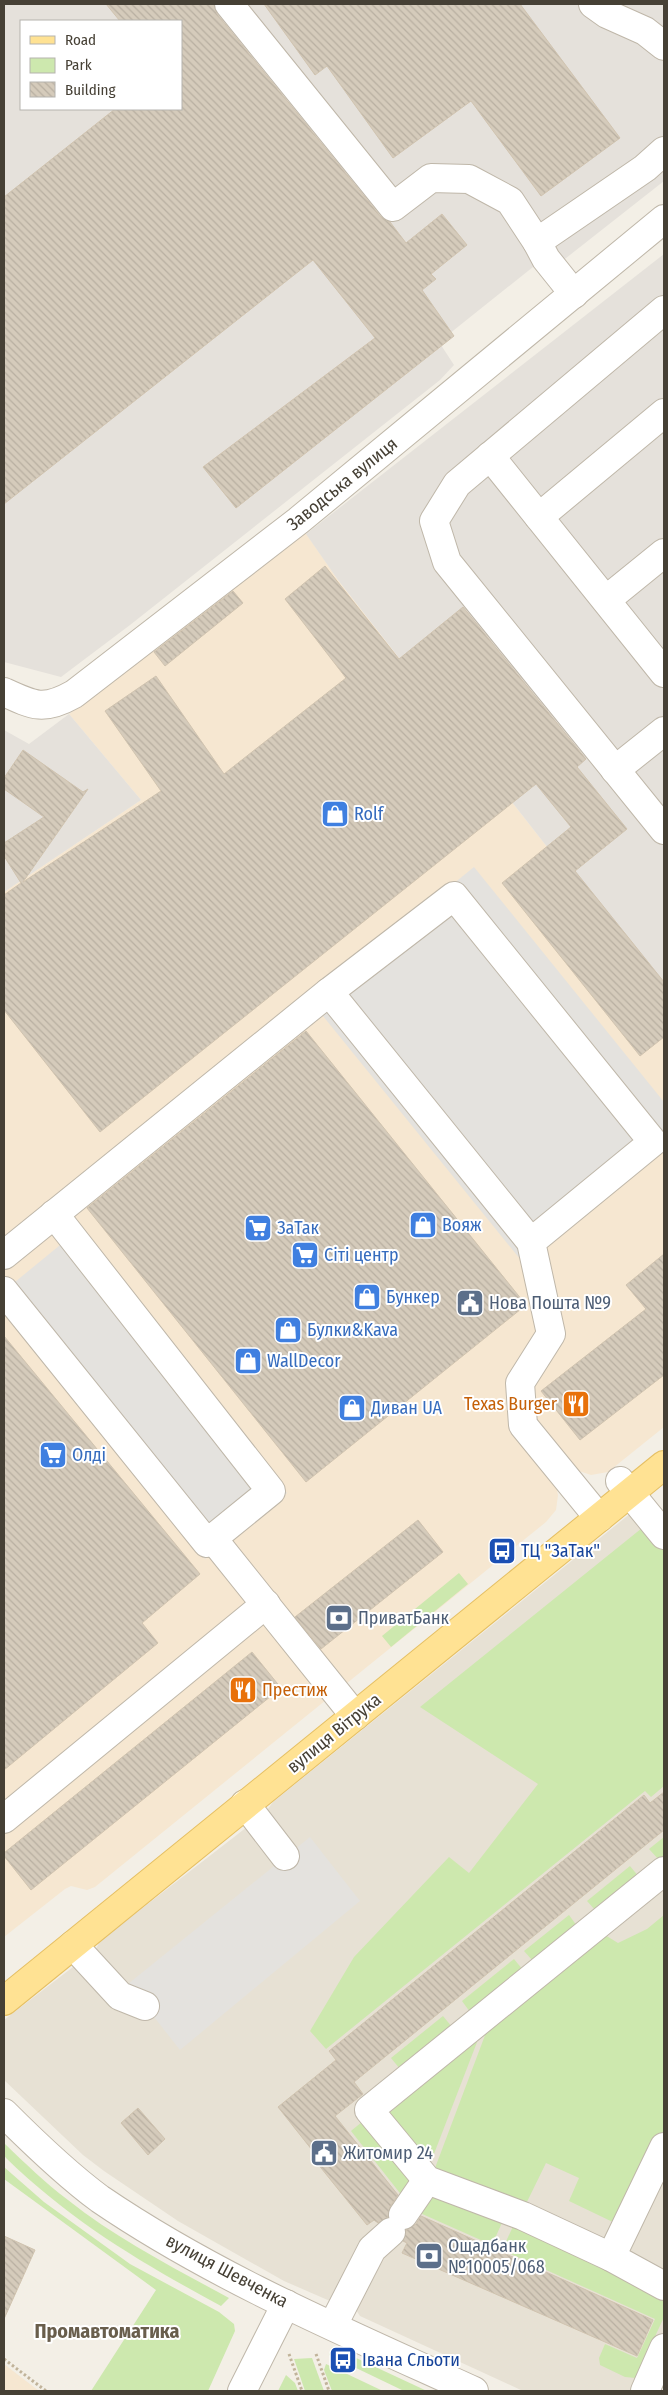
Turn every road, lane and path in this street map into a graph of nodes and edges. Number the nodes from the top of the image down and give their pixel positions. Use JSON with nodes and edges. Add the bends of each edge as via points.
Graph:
{"nodes":[{"id":1,"x":229,"y":4,"type":"edge"},
{"id":2,"x":593,"y":4,"type":"edge"},
{"id":3,"x":664,"y":46,"type":"edge"},
{"id":4,"x":664,"y":151,"type":"edge"},
{"id":5,"x":664,"y":219,"type":"edge"},
{"id":6,"x":537,"y":242,"type":"junction"},
{"id":7,"x":574,"y":294,"type":"junction"},
{"id":8,"x":664,"y":310,"type":"edge"},
{"id":9,"x":664,"y":413,"type":"edge"},
{"id":10,"x":490,"y":456,"type":"junction"},
{"id":11,"x":539,"y":517,"type":"junction"},
{"id":12,"x":664,"y":553,"type":"edge"},
{"id":13,"x":606,"y":600,"type":"junction"},
{"id":14,"x":664,"y":673,"type":"edge"},
{"id":15,"x":4,"y":692,"type":"edge"},
{"id":16,"x":664,"y":731,"type":"edge"},
{"id":17,"x":615,"y":770,"type":"junction"},
{"id":18,"x":664,"y":830,"type":"edge"},
{"id":19,"x":328,"y":992,"type":"junction"},
{"id":20,"x":54,"y":1214,"type":"junction"},
{"id":21,"x":531,"y":1242,"type":"junction"},
{"id":22,"x":4,"y":1255,"type":"edge"},
{"id":23,"x":4,"y":1291,"type":"edge"},
{"id":24,"x":664,"y":1446,"type":"edge"},
{"id":25,"x":664,"y":1465,"type":"edge"},
{"id":26,"x":625,"y":1487,"type":"junction"},
{"id":27,"x":594,"y":1512,"type":"junction"},
{"id":28,"x":664,"y":1535,"type":"edge"},
{"id":29,"x":213,"y":1539,"type":"junction"},
{"id":30,"x":266,"y":1604,"type":"junction"},
{"id":31,"x":350,"y":1710,"type":"junction"},
{"id":32,"x":245,"y":1804,"type":"junction"},
{"id":33,"x":4,"y":1819,"type":"edge"},
{"id":34,"x":285,"y":1856,"type":"dead end"},
{"id":35,"x":664,"y":1871,"type":"edge"},
{"id":36,"x":73,"y":1945,"type":"junction"},
{"id":37,"x":4,"y":1979,"type":"edge"},
{"id":38,"x":4,"y":2000,"type":"edge"},
{"id":39,"x":145,"y":2006,"type":"dead end"},
{"id":40,"x":4,"y":2113,"type":"edge"},
{"id":41,"x":664,"y":2147,"type":"edge"},
{"id":42,"x":426,"y":2180,"type":"junction"},
{"id":43,"x":610,"y":2257,"type":"junction"},
{"id":44,"x":664,"y":2286,"type":"edge"},
{"id":45,"x":286,"y":2304,"type":"junction"},
{"id":46,"x":333,"y":2325,"type":"junction"},
{"id":47,"x":664,"y":2348,"type":"edge"},
{"id":48,"x":289,"y":2353,"type":"dead end"},
{"id":49,"x":316,"y":2354,"type":"dead end"},
{"id":50,"x":4,"y":2358,"type":"edge"},
{"id":51,"x":46,"y":2391,"type":"edge"},
{"id":52,"x":242,"y":2391,"type":"edge"},
{"id":53,"x":302,"y":2391,"type":"edge"},
{"id":54,"x":329,"y":2391,"type":"edge"},
{"id":55,"x":474,"y":2391,"type":"edge"},
{"id":56,"x":645,"y":2391,"type":"edge"}],
"edges":[{"from":1,"to":6,"type":"street","via":[[393,207],[431,178],[470,179],[510,201]]},
{"from":2,"to":3,"type":"street","via":[[645,31]]},
{"from":4,"to":6,"type":"street","via":[[645,168]]},
{"from":5,"to":7,"type":"street","name":"Заводська вулиця"},
{"from":6,"to":7,"type":"street","via":[[546,259]]},
{"from":7,"to":15,"type":"street","name":"Заводська вулиця","via":[[298,521],[74,694],[52,705],[41,706]]},
{"from":8,"to":10,"type":"street"},
{"from":9,"to":11,"type":"street"},
{"from":10,"to":11,"type":"street"},
{"from":10,"to":17,"type":"street","via":[[457,484],[434,520],[447,562]]},
{"from":11,"to":13,"type":"street"},
{"from":12,"to":13,"type":"street"},
{"from":13,"to":14,"type":"street"},
{"from":16,"to":17,"type":"street"},
{"from":17,"to":18,"type":"street"},
{"from":19,"to":20,"type":"street"},
{"from":19,"to":21,"type":"street"},
{"from":19,"to":21,"type":"street","via":[[454,896],[652,1142]]},
{"from":20,"to":22,"type":"street"},
{"from":20,"to":29,"type":"street","via":[[271,1491]]},
{"from":21,"to":27,"type":"street","via":[[551,1334],[520,1383],[523,1426]]},
{"from":23,"to":29,"type":"street","via":[[207,1543]]},
{"from":24,"to":26,"type":"main road","name":"вулиця Вітрука"},
{"from":25,"to":26,"type":"main road","name":"вулиця Вітрука"},
{"from":26,"to":27,"type":"main road","name":"вулиця Вітрука"},
{"from":26,"to":28,"type":"street"},
{"from":27,"to":31,"type":"main road","name":"вулиця Вітрука"},
{"from":29,"to":30,"type":"street"},
{"from":30,"to":31,"type":"street"},
{"from":30,"to":33,"type":"street"},
{"from":31,"to":32,"type":"main road","name":"вулиця Вітрука"},
{"from":31,"to":37,"type":"main road","name":"вулиця Вітрука"},
{"from":32,"to":34,"type":"street"},
{"from":32,"to":36,"type":"main road","name":"вулиця Вітрука"},
{"from":35,"to":42,"type":"street","via":[[369,2110]]},
{"from":36,"to":38,"type":"main road","name":"вулиця Вітрука"},
{"from":36,"to":39,"type":"street","via":[[120,1996]]},
{"from":40,"to":45,"type":"street","name":"вулиця Шевченка","via":[[100,2198],[192,2254]]},
{"from":41,"to":43,"type":"street"},
{"from":42,"to":43,"type":"street","via":[[522,2216]]},
{"from":42,"to":46,"type":"street","via":[[397,2224],[372,2250]]},
{"from":43,"to":44,"type":"street"},
{"from":45,"to":46,"type":"street","name":"вулиця Шевченка"},
{"from":45,"to":52,"type":"street"},
{"from":46,"to":55,"type":"street","name":"вулиця Шевченка"},
{"from":47,"to":56,"type":"street"},
{"from":48,"to":53,"type":"path"},
{"from":49,"to":54,"type":"path"},
{"from":50,"to":51,"type":"path"}]}
